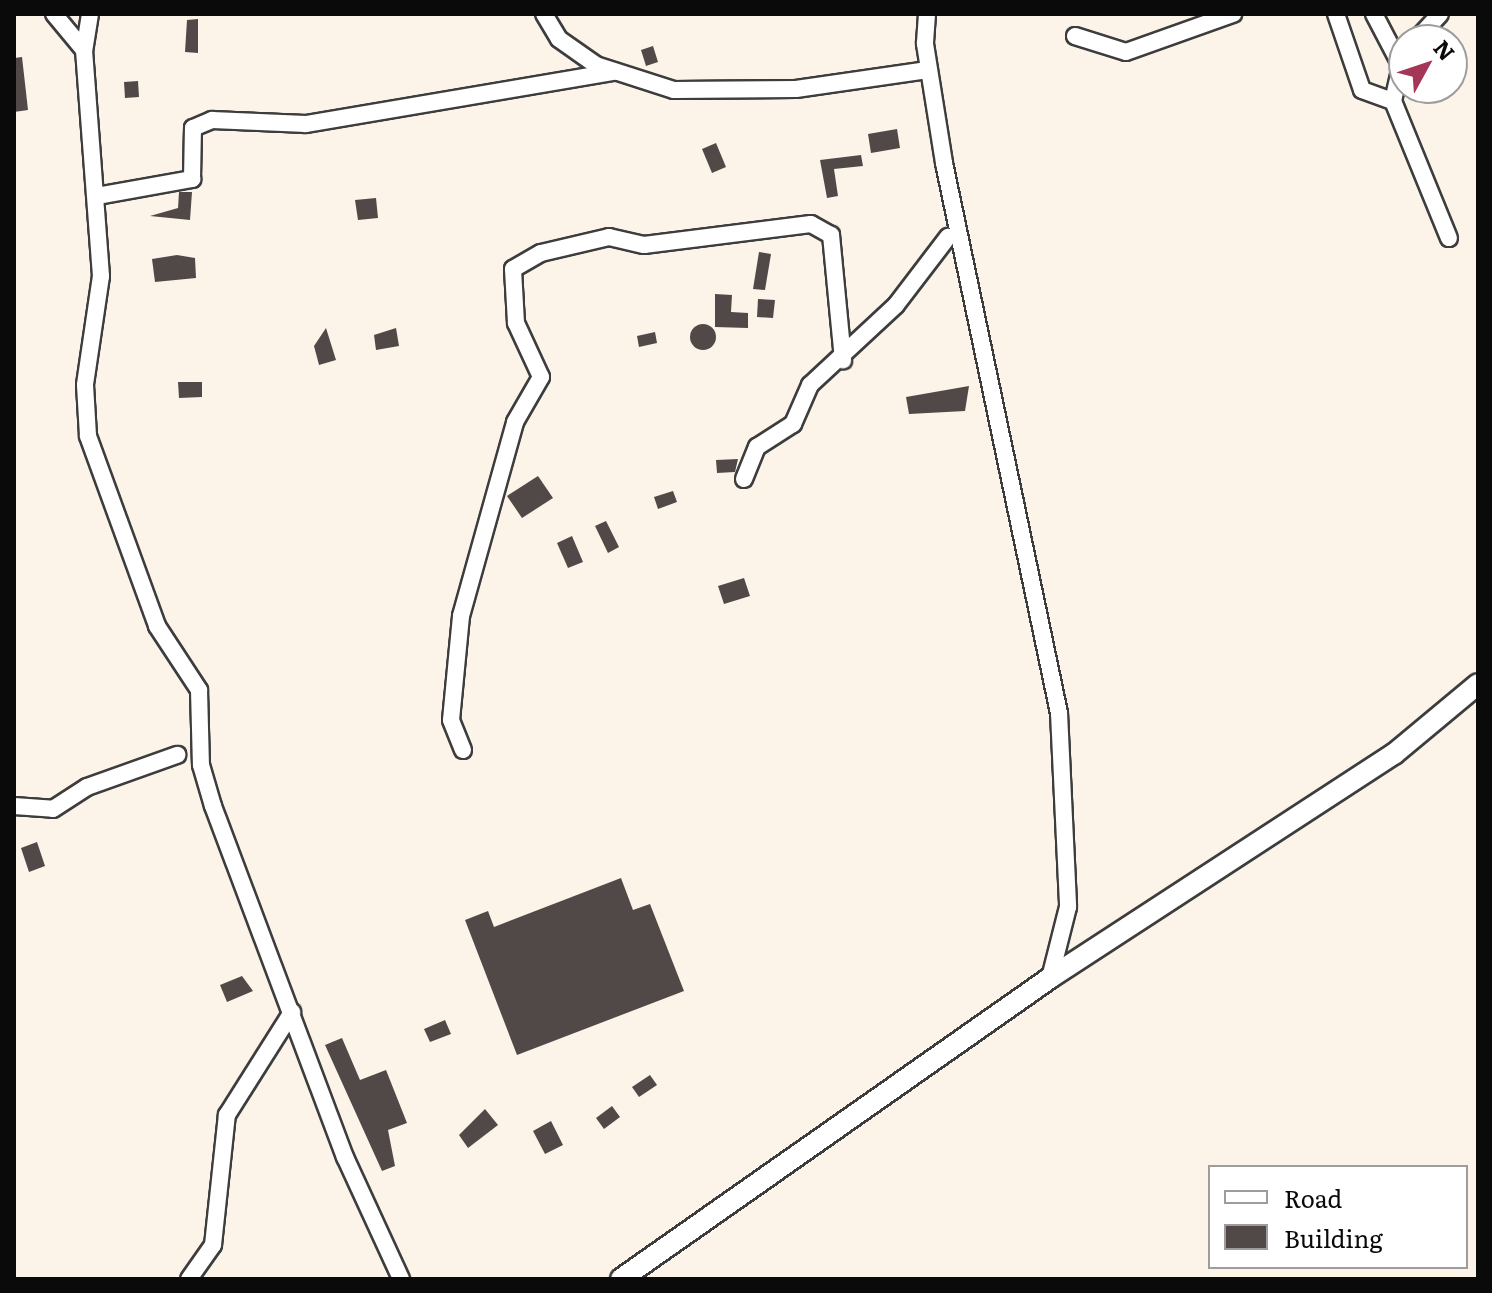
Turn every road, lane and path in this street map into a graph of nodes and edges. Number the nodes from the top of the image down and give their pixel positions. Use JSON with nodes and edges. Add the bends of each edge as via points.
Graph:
{"nodes":[{"id":1,"x":54,"y":14,"type":"edge"},
{"id":2,"x":90,"y":14,"type":"edge"},
{"id":3,"x":544,"y":14,"type":"edge"},
{"id":4,"x":927,"y":14,"type":"edge"},
{"id":5,"x":1233,"y":14,"type":"edge"},
{"id":6,"x":1336,"y":14,"type":"edge"},
{"id":7,"x":1374,"y":14,"type":"edge"},
{"id":8,"x":1075,"y":36,"type":"dead end"},
{"id":9,"x":1388,"y":36,"type":"edge"},
{"id":10,"x":84,"y":50,"type":"junction"},
{"id":11,"x":928,"y":70,"type":"junction"},
{"id":12,"x":615,"y":72,"type":"junction"},
{"id":13,"x":1388,"y":99,"type":"edge"},
{"id":14,"x":1394,"y":104,"type":"edge"},
{"id":15,"x":97,"y":196,"type":"junction"},
{"id":16,"x":948,"y":237,"type":"dead end"},
{"id":17,"x":1449,"y":238,"type":"dead end"},
{"id":18,"x":843,"y":360,"type":"junction"},
{"id":19,"x":744,"y":479,"type":"dead end"},
{"id":20,"x":1478,"y":684,"type":"edge"},
{"id":21,"x":463,"y":750,"type":"dead end"},
{"id":22,"x":177,"y":755,"type":"dead end"},
{"id":23,"x":14,"y":806,"type":"edge"},
{"id":24,"x":1050,"y":978,"type":"junction"},
{"id":25,"x":292,"y":1012,"type":"junction"},
{"id":26,"x":189,"y":1279,"type":"edge"},
{"id":27,"x":401,"y":1279,"type":"edge"},
{"id":28,"x":621,"y":1279,"type":"edge"}],
"edges":[{"from":1,"to":10,"type":"street"},
{"from":2,"to":10,"type":"street"},
{"from":3,"to":12,"type":"street","via":[[573,51]]},
{"from":4,"to":11,"type":"street"},
{"from":5,"to":8,"type":"street","via":[[1126,52]]},
{"from":6,"to":13,"type":"street","via":[[1362,90]]},
{"from":7,"to":9,"type":"street"},
{"from":10,"to":15,"type":"street"},
{"from":11,"to":12,"type":"street","via":[[796,89],[695,92]]},
{"from":11,"to":24,"type":"street","via":[[1011,506],[1059,713],[1068,907]]},
{"from":12,"to":15,"type":"street","via":[[306,124],[212,120],[193,128],[192,179]]},
{"from":14,"to":17,"type":"street"},
{"from":15,"to":25,"type":"street","via":[[101,276],[85,385],[88,436],[157,626],[199,690],[205,780]]},
{"from":16,"to":18,"type":"street"},
{"from":18,"to":19,"type":"street","via":[[810,385],[793,424],[757,447]]},
{"from":18,"to":21,"type":"street","via":[[831,235],[811,224],[644,245],[609,237],[541,253],[513,269],[516,323],[541,377],[515,422],[461,616],[451,720]]},
{"from":20,"to":24,"type":"street","via":[[1304,816]]},
{"from":22,"to":23,"type":"street","via":[[87,787],[53,809]]},
{"from":24,"to":28,"type":"street"},
{"from":25,"to":26,"type":"street","via":[[227,1115],[213,1245]]},
{"from":25,"to":27,"type":"street"}]}
